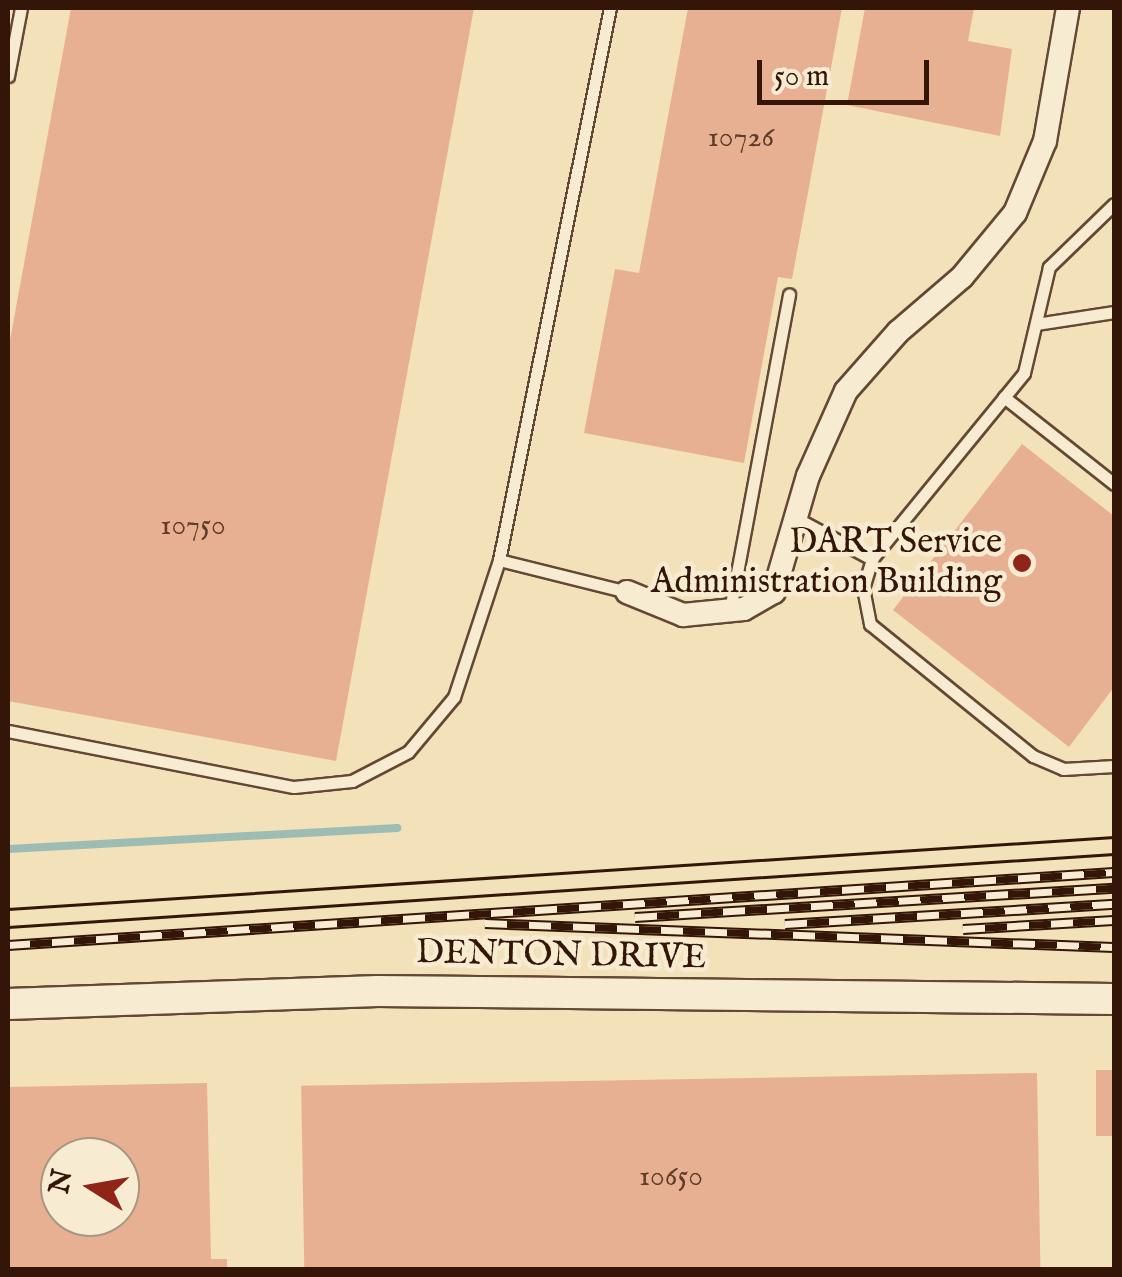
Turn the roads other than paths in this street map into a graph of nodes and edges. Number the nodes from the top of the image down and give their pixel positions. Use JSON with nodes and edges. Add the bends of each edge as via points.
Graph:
{"nodes":[{"id":1,"x":21,"y":8,"type":"edge"},
{"id":2,"x":610,"y":8,"type":"edge"},
{"id":3,"x":1068,"y":8,"type":"edge"},
{"id":4,"x":8,"y":76,"type":"edge"},
{"id":5,"x":1114,"y":204,"type":"edge"},
{"id":6,"x":789,"y":294,"type":"dead end"},
{"id":7,"x":1114,"y":312,"type":"edge"},
{"id":8,"x":1036,"y":324,"type":"junction"},
{"id":9,"x":1004,"y":398,"type":"junction"},
{"id":10,"x":1114,"y":484,"type":"edge"},
{"id":11,"x":794,"y":517,"type":"junction"},
{"id":12,"x":872,"y":558,"type":"junction"},
{"id":13,"x":498,"y":560,"type":"junction"},
{"id":14,"x":627,"y":592,"type":"joint"},
{"id":15,"x":730,"y":610,"type":"junction"},
{"id":16,"x":8,"y":730,"type":"edge"},
{"id":17,"x":1114,"y":766,"type":"edge"},
{"id":18,"x":1114,"y":998,"type":"edge"},
{"id":19,"x":8,"y":1004,"type":"edge"}],
"edges":[{"from":1,"to":4,"type":"lane"},
{"from":2,"to":13,"type":"lane"},
{"from":3,"to":11,"type":"street","via":[[1045,141],[1015,213],[962,277],[898,332],[846,391]]},
{"from":5,"to":8,"type":"lane","via":[[1048,267]]},
{"from":6,"to":15,"type":"lane"},
{"from":7,"to":8,"type":"lane"},
{"from":8,"to":9,"type":"lane","via":[[1024,373]]},
{"from":9,"to":10,"type":"lane"},
{"from":9,"to":12,"type":"lane"},
{"from":11,"to":12,"type":"lane"},
{"from":11,"to":15,"type":"street","via":[[774,592]]},
{"from":12,"to":17,"type":"lane","via":[[864,588],[870,624],[1034,756],[1063,770]]},
{"from":13,"to":14,"type":"lane"},
{"from":13,"to":16,"type":"lane","via":[[454,697],[408,752],[352,781],[294,787]]},
{"from":14,"to":15,"type":"street","via":[[682,615]]},
{"from":18,"to":19,"type":"street","name":"DENTON DRIVE","via":[[378,991]]}]}
